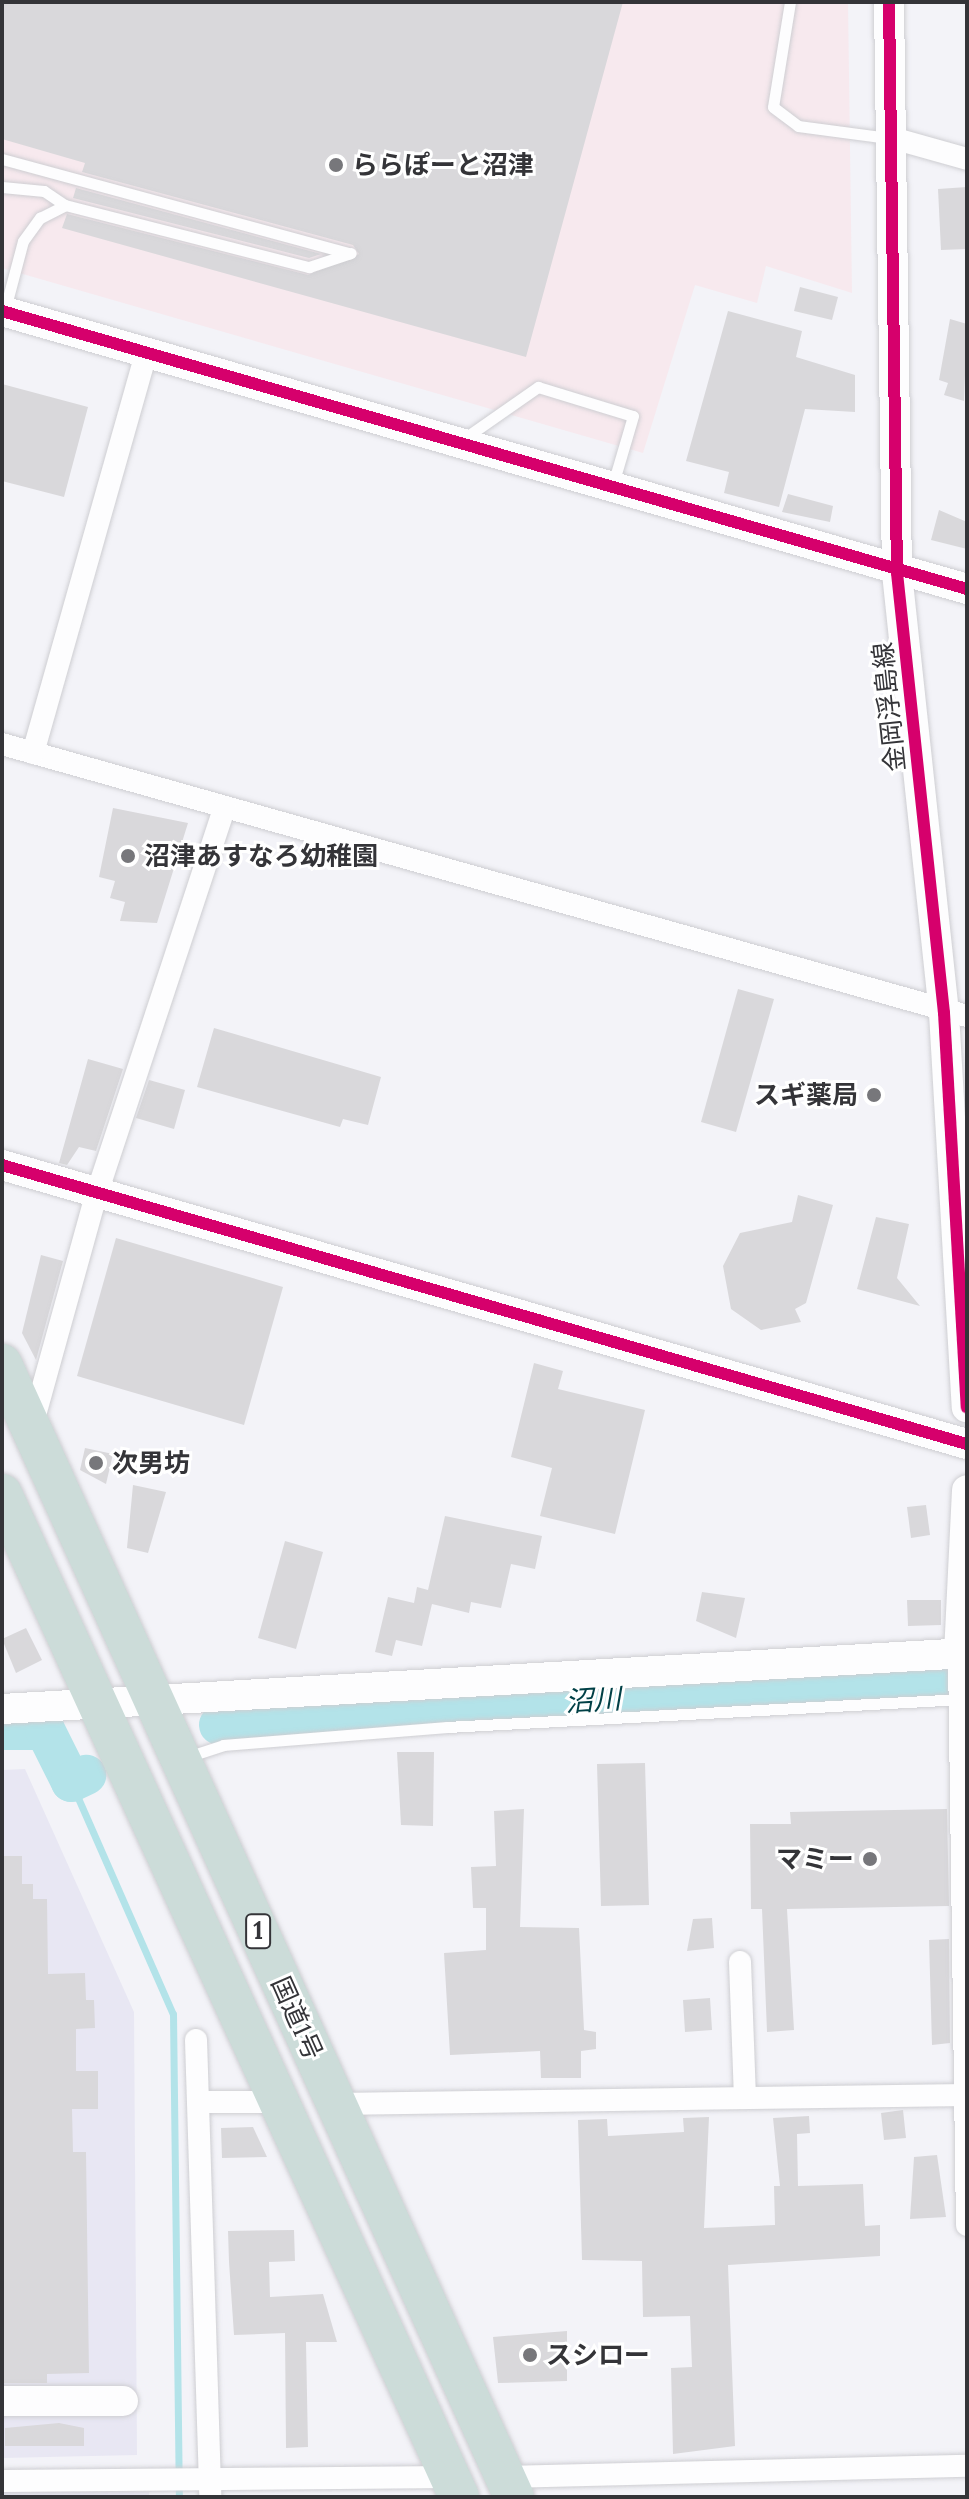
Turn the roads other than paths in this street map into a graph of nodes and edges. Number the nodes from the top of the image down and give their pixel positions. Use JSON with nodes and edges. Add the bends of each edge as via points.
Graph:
{"nodes":[{"id":1,"x":790,"y":2,"type":"edge"},
{"id":2,"x":889,"y":2,"type":"edge"},
{"id":3,"x":896,"y":139,"type":"junction"},
{"id":4,"x":2,"y":159,"type":"edge"},
{"id":5,"x":967,"y":159,"type":"edge"},
{"id":6,"x":2,"y":187,"type":"edge"},
{"id":7,"x":65,"y":205,"type":"junction"},
{"id":8,"x":3,"y":312,"type":"edge"},
{"id":9,"x":147,"y":351,"type":"junction"},
{"id":10,"x":458,"y":443,"type":"junction"},
{"id":11,"x":612,"y":489,"type":"junction"},
{"id":12,"x":897,"y":573,"type":"junction"},
{"id":13,"x":967,"y":589,"type":"edge"},
{"id":14,"x":2,"y":744,"type":"edge"},
{"id":15,"x":33,"y":753,"type":"junction"},
{"id":16,"x":224,"y":808,"type":"junction"},
{"id":17,"x":956,"y":1014,"type":"edge"},
{"id":18,"x":2,"y":1165,"type":"edge"},
{"id":19,"x":96,"y":1196,"type":"junction"},
{"id":20,"x":2,"y":1364,"type":"edge"},
{"id":21,"x":967,"y":1407,"type":"edge"},
{"id":22,"x":32,"y":1428,"type":"junction"},
{"id":23,"x":967,"y":1444,"type":"edge"},
{"id":24,"x":967,"y":1490,"type":"edge"},
{"id":25,"x":2,"y":1494,"type":"edge"},
{"id":26,"x":963,"y":1653,"type":"edge"},
{"id":27,"x":964,"y":1699,"type":"edge"},
{"id":28,"x":155,"y":1700,"type":"junction"},
{"id":29,"x":99,"y":1704,"type":"junction"},
{"id":30,"x":2,"y":1709,"type":"edge"},
{"id":31,"x":182,"y":1760,"type":"junction"},
{"id":32,"x":964,"y":1910,"type":"edge"},
{"id":33,"x":740,"y":1962,"type":"dead end"},
{"id":34,"x":196,"y":2040,"type":"dead end"},
{"id":35,"x":966,"y":2094,"type":"edge"},
{"id":36,"x":745,"y":2098,"type":"junction"},
{"id":37,"x":198,"y":2102,"type":"junction"},
{"id":38,"x":280,"y":2102,"type":"junction"},
{"id":39,"x":336,"y":2104,"type":"junction"},
{"id":40,"x":967,"y":2225,"type":"edge"},
{"id":41,"x":2,"y":2401,"type":"edge"},
{"id":42,"x":123,"y":2401,"type":"dead end"},
{"id":43,"x":967,"y":2466,"type":"edge"},
{"id":44,"x":2,"y":2481,"type":"edge"},
{"id":45,"x":454,"y":2487,"type":"edge"},
{"id":46,"x":510,"y":2487,"type":"edge"},
{"id":47,"x":210,"y":2488,"type":"edge"}],
"edges":[{"from":1,"to":3,"type":"lane","via":[[773,107],[798,126]]},
{"from":2,"to":3,"type":"street","name":"金岡浮島線"},
{"from":3,"to":5,"type":"street"},
{"from":3,"to":12,"type":"street","name":"金岡浮島線"},
{"from":4,"to":7,"type":"lane","via":[[351,253],[309,267]]},
{"from":6,"to":7,"type":"lane","via":[[44,191]]},
{"from":7,"to":8,"type":"lane","via":[[40,218],[23,241]]},
{"from":8,"to":9,"type":"street"},
{"from":9,"to":10,"type":"street"},
{"from":9,"to":15,"type":"street"},
{"from":10,"to":11,"type":"street"},
{"from":10,"to":11,"type":"lane","via":[[538,387],[633,416]]},
{"from":11,"to":12,"type":"street"},
{"from":12,"to":13,"type":"street"},
{"from":12,"to":17,"type":"street","name":"金岡浮島線"},
{"from":14,"to":15,"type":"street"},
{"from":15,"to":16,"type":"street"},
{"from":16,"to":17,"type":"street"},
{"from":16,"to":19,"type":"street"},
{"from":17,"to":21,"type":"street","name":"金岡浮島線"},
{"from":18,"to":19,"type":"street"},
{"from":19,"to":22,"type":"street"},
{"from":19,"to":23,"type":"street"},
{"from":20,"to":22,"type":"highway","name":"国道1号","number":"1"},
{"from":22,"to":28,"type":"highway","name":"国道1号","number":"1"},
{"from":24,"to":26,"type":"street"},
{"from":25,"to":29,"type":"highway","name":"国道1号","number":"1"},
{"from":26,"to":27,"type":"street"},
{"from":26,"to":28,"type":"street"},
{"from":27,"to":31,"type":"lane","via":[[447,1727],[223,1745]]},
{"from":27,"to":32,"type":"street"},
{"from":28,"to":29,"type":"street"},
{"from":28,"to":31,"type":"highway","name":"国道1号","number":"1"},
{"from":29,"to":30,"type":"street"},
{"from":29,"to":38,"type":"highway","name":"国道1号","number":"1"},
{"from":31,"to":39,"type":"highway","name":"国道1号","number":"1"},
{"from":32,"to":35,"type":"street"},
{"from":33,"to":36,"type":"street"},
{"from":34,"to":37,"type":"street"},
{"from":35,"to":36,"type":"street"},
{"from":35,"to":40,"type":"street"},
{"from":36,"to":39,"type":"street"},
{"from":37,"to":38,"type":"street"},
{"from":37,"to":47,"type":"street"},
{"from":38,"to":45,"type":"highway","name":"国道1号","number":"1"},
{"from":39,"to":46,"type":"highway","name":"国道1号","number":"1"},
{"from":41,"to":42,"type":"street"},
{"from":43,"to":46,"type":"street"},
{"from":44,"to":47,"type":"street"},
{"from":45,"to":47,"type":"street"}]}
